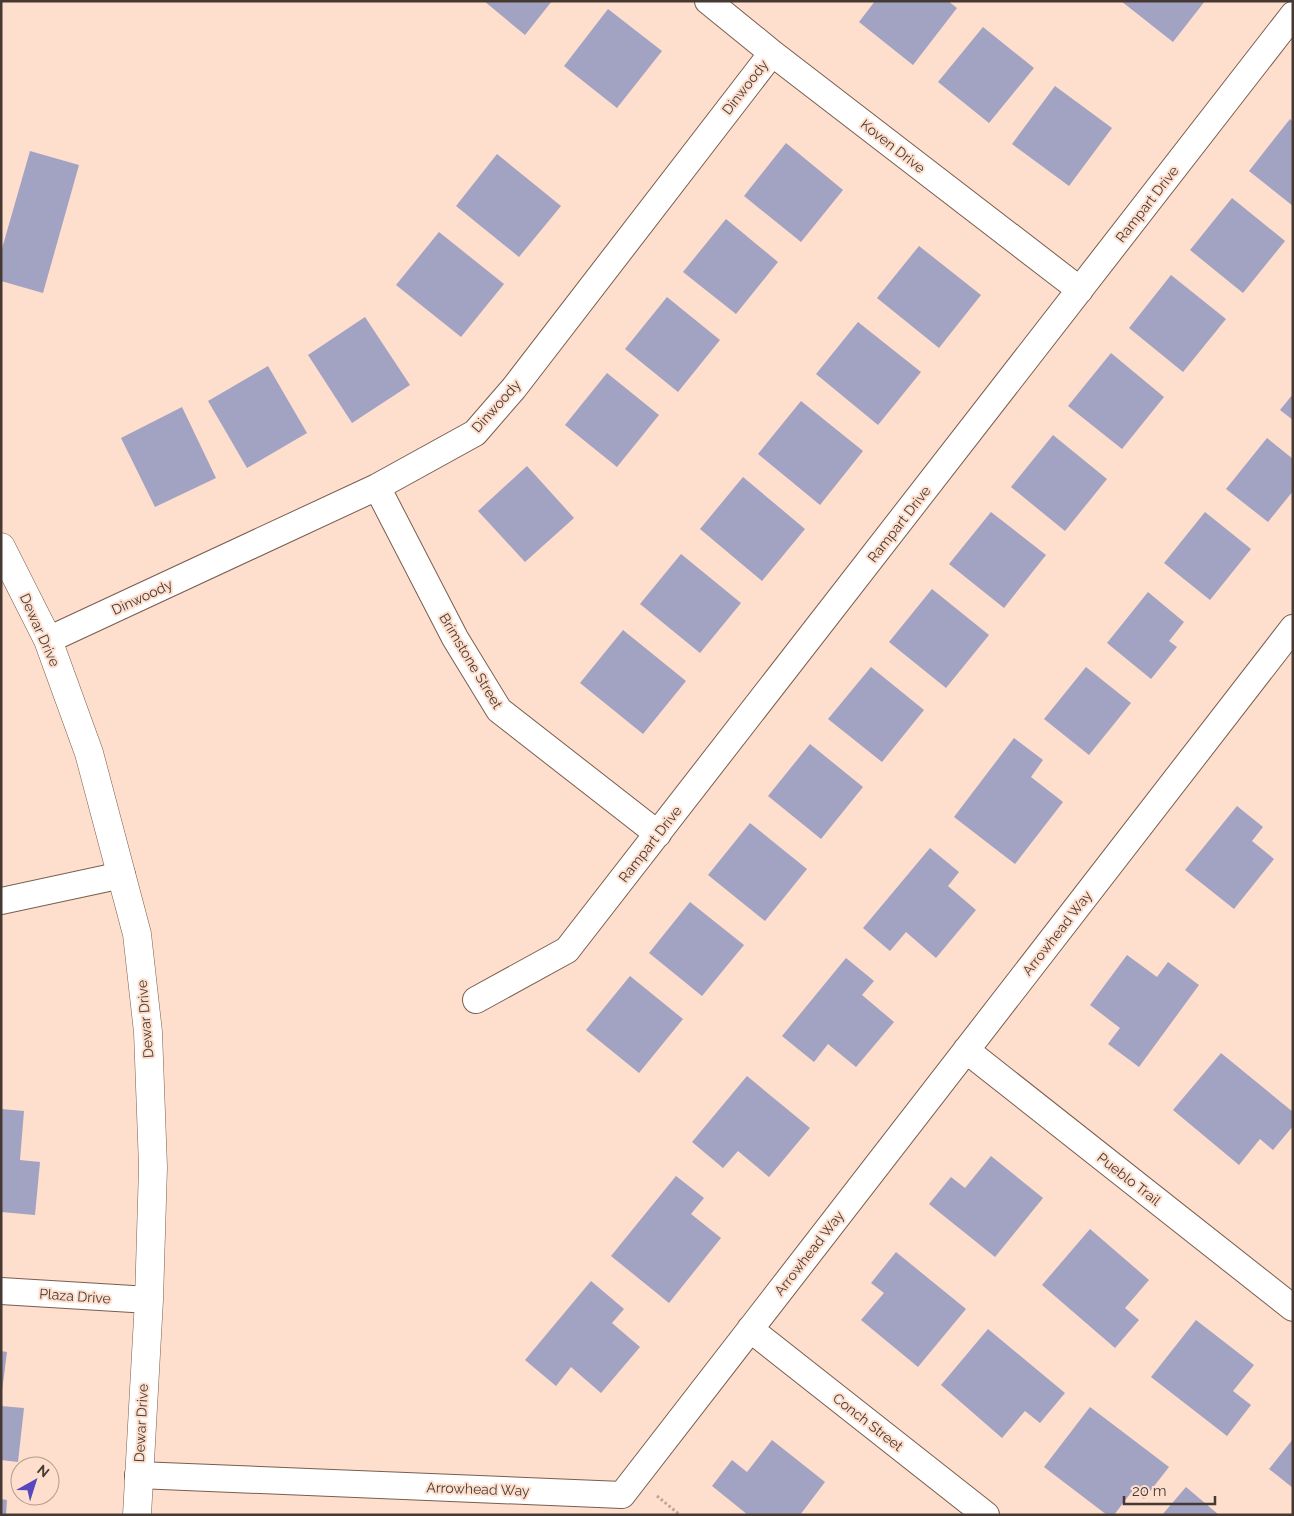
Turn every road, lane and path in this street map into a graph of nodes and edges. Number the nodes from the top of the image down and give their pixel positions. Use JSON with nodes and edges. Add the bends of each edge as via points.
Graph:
{"nodes":[{"id":1,"x":708,"y":1,"type":"edge"},
{"id":2,"x":1293,"y":15,"type":"edge"},
{"id":3,"x":772,"y":53,"type":"junction"},
{"id":4,"x":1080,"y":290,"type":"junction"},
{"id":5,"x":377,"y":487,"type":"junction"},
{"id":6,"x":1,"y":547,"type":"edge"},
{"id":7,"x":1293,"y":628,"type":"edge"},
{"id":8,"x":48,"y":640,"type":"junction"},
{"id":9,"x":658,"y":834,"type":"junction"},
{"id":10,"x":122,"y":875,"type":"junction"},
{"id":11,"x":1,"y":900,"type":"edge"},
{"id":12,"x":476,"y":1000,"type":"dead end"},
{"id":13,"x":966,"y":1050,"type":"junction"},
{"id":14,"x":1,"y":1291,"type":"edge"},
{"id":15,"x":149,"y":1300,"type":"junction"},
{"id":16,"x":1293,"y":1308,"type":"edge"},
{"id":17,"x":750,"y":1329,"type":"junction"},
{"id":18,"x":138,"y":1475,"type":"junction"},
{"id":19,"x":137,"y":1515,"type":"edge"},
{"id":20,"x":986,"y":1515,"type":"edge"}],
"edges":[{"from":1,"to":3,"type":"street","name":"Koven Drive"},
{"from":2,"to":4,"type":"street","name":"Rampart Drive"},
{"from":3,"to":4,"type":"street","name":"Koven Drive"},
{"from":3,"to":5,"type":"street","name":"Dinwoody","via":[[514,388],[475,432]]},
{"from":4,"to":9,"type":"street","name":"Rampart Drive"},
{"from":5,"to":8,"type":"street","name":"Dinwoody"},
{"from":5,"to":9,"type":"street","name":"Brimstone Street","via":[[455,638],[499,710]]},
{"from":6,"to":8,"type":"street","name":"Dewar Drive"},
{"from":7,"to":13,"type":"street","name":"Arrowhead Way"},
{"from":8,"to":10,"type":"street","name":"Dewar Drive","via":[[89,753]]},
{"from":9,"to":12,"type":"street","name":"Rampart Drive","via":[[567,950]]},
{"from":10,"to":11,"type":"street"},
{"from":10,"to":15,"type":"street","name":"Dewar Drive","via":[[137,934],[148,1032],[153,1167]]},
{"from":13,"to":16,"type":"street","name":"Pueblo Trail"},
{"from":13,"to":17,"type":"street","name":"Arrowhead Way"},
{"from":14,"to":15,"type":"street","name":"Plaza Drive"},
{"from":15,"to":18,"type":"street","name":"Dewar Drive"},
{"from":17,"to":18,"type":"street","name":"Arrowhead Way","via":[[622,1495]]},
{"from":17,"to":20,"type":"street","name":"Conch Street"},
{"from":18,"to":19,"type":"street","name":"Dewar Drive"}]}
